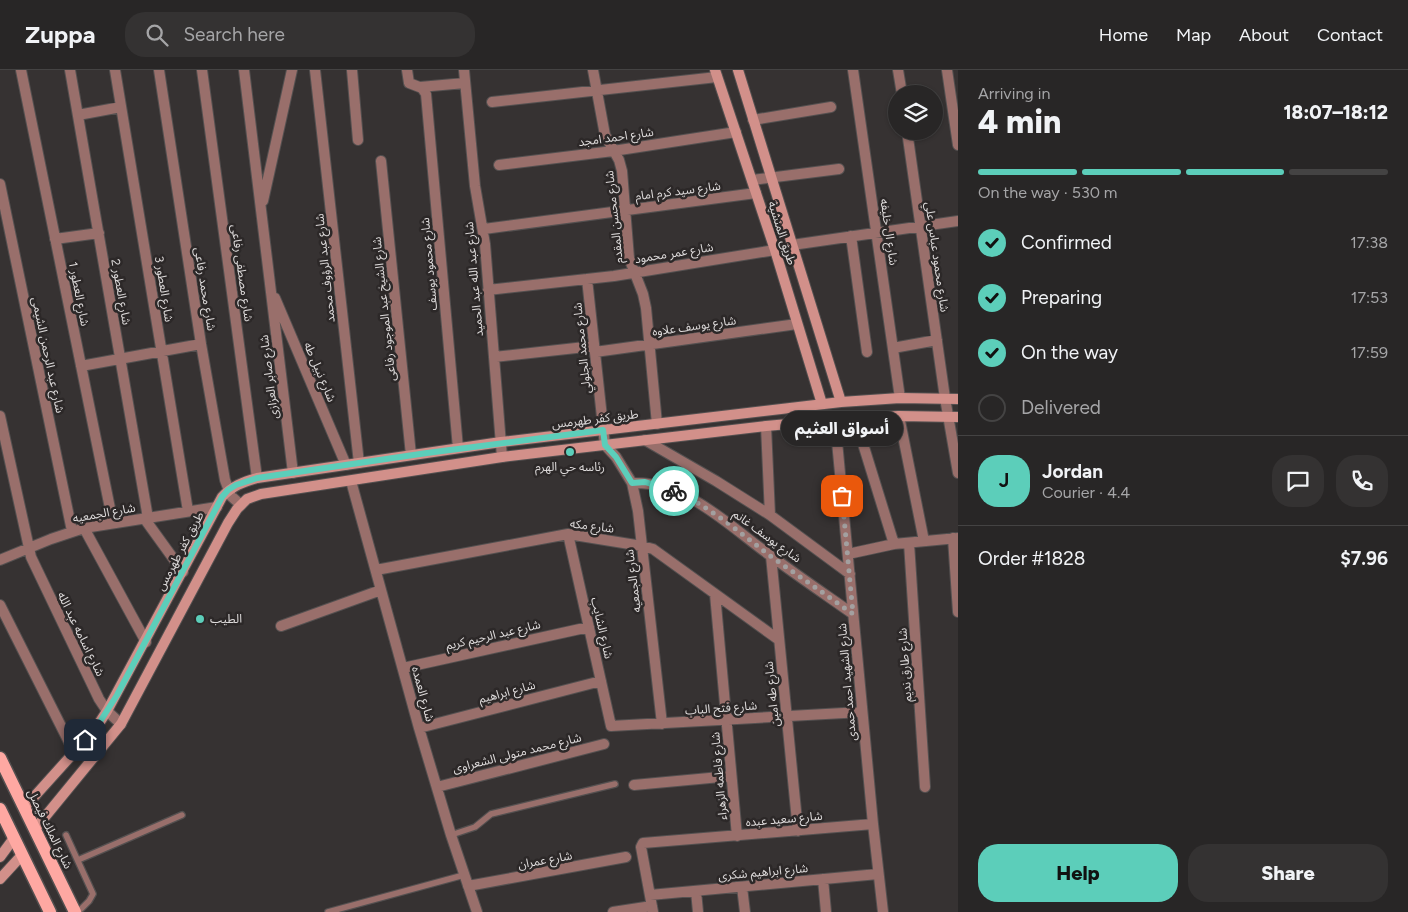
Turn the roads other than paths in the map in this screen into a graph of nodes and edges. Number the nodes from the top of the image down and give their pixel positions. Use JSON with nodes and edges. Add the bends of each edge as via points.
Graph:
{"nodes":[{"id":1,"x":21,"y":70,"type":"edge"},
{"id":2,"x":70,"y":70,"type":"edge"},
{"id":3,"x":115,"y":70,"type":"edge"},
{"id":4,"x":159,"y":70,"type":"edge"},
{"id":5,"x":202,"y":70,"type":"edge"},
{"id":6,"x":244,"y":70,"type":"edge"},
{"id":7,"x":292,"y":70,"type":"edge"},
{"id":8,"x":315,"y":70,"type":"edge"},
{"id":9,"x":352,"y":70,"type":"edge"},
{"id":10,"x":407,"y":70,"type":"edge"},
{"id":11,"x":464,"y":70,"type":"edge"},
{"id":12,"x":593,"y":70,"type":"edge"},
{"id":13,"x":738,"y":70,"type":"edge"},
{"id":14,"x":854,"y":70,"type":"edge"},
{"id":15,"x":898,"y":70,"type":"edge"},
{"id":16,"x":947,"y":70,"type":"edge"},
{"id":17,"x":716,"y":73,"type":"edge"},
{"id":18,"x":465,"y":83,"type":"junction"},
{"id":19,"x":900,"y":85,"type":"edge"},
{"id":20,"x":416,"y":86,"type":"junction"},
{"id":21,"x":597,"y":91,"type":"junction"},
{"id":22,"x":492,"y":102,"type":"dead end"},
{"id":23,"x":121,"y":107,"type":"junction"},
{"id":24,"x":831,"y":107,"type":"dead end"},
{"id":25,"x":78,"y":115,"type":"junction"},
{"id":26,"x":753,"y":120,"type":"junction"},
{"id":27,"x":736,"y":132,"type":"junction"},
{"id":28,"x":358,"y":140,"type":"dead end"},
{"id":29,"x":908,"y":140,"type":"edge"},
{"id":30,"x":958,"y":145,"type":"edge"},
{"id":31,"x":613,"y":151,"type":"junction"},
{"id":32,"x":381,"y":161,"type":"dead end"},
{"id":33,"x":499,"y":165,"type":"dead end"},
{"id":34,"x":839,"y":169,"type":"dead end"},
{"id":35,"x":771,"y":178,"type":"junction"},
{"id":36,"x":752,"y":180,"type":"junction"},
{"id":37,"x":0,"y":184,"type":"edge"},
{"id":38,"x":756,"y":193,"type":"junction"},
{"id":39,"x":261,"y":209,"type":"junction"},
{"id":40,"x":625,"y":210,"type":"junction"},
{"id":41,"x":958,"y":221,"type":"edge"},
{"id":42,"x":920,"y":226,"type":"junction"},
{"id":43,"x":484,"y":229,"type":"junction"},
{"id":44,"x":876,"y":232,"type":"junction"},
{"id":45,"x":99,"y":233,"type":"junction"},
{"id":46,"x":851,"y":236,"type":"junction"},
{"id":47,"x":55,"y":239,"type":"junction"},
{"id":48,"x":792,"y":245,"type":"junction"},
{"id":49,"x":775,"y":250,"type":"junction"},
{"id":50,"x":634,"y":272,"type":"junction"},
{"id":51,"x":587,"y":279,"type":"junction"},
{"id":52,"x":270,"y":288,"type":"junction"},
{"id":53,"x":488,"y":290,"type":"junction"},
{"id":54,"x":797,"y":324,"type":"junction"},
{"id":55,"x":937,"y":340,"type":"junction"},
{"id":56,"x":201,"y":344,"type":"junction"},
{"id":57,"x":649,"y":345,"type":"junction"},
{"id":58,"x":893,"y":348,"type":"junction"},
{"id":59,"x":594,"y":349,"type":"junction"},
{"id":60,"x":162,"y":351,"type":"junction"},
{"id":61,"x":867,"y":352,"type":"dead end"},
{"id":62,"x":494,"y":357,"type":"junction"},
{"id":63,"x":120,"y":358,"type":"junction"},
{"id":64,"x":81,"y":366,"type":"junction"},
{"id":65,"x":900,"y":398,"type":"junction"},
{"id":66,"x":945,"y":398,"type":"junction"},
{"id":67,"x":958,"y":400,"type":"edge"},
{"id":68,"x":841,"y":402,"type":"junction"},
{"id":69,"x":822,"y":404,"type":"junction"},
{"id":70,"x":0,"y":416,"type":"edge"},
{"id":71,"x":899,"y":416,"type":"junction"},
{"id":72,"x":953,"y":416,"type":"edge"},
{"id":73,"x":855,"y":418,"type":"junction"},
{"id":74,"x":835,"y":420,"type":"junction"},
{"id":75,"x":657,"y":424,"type":"junction"},
{"id":76,"x":766,"y":426,"type":"junction"},
{"id":77,"x":603,"y":430,"type":"junction"},
{"id":78,"x":645,"y":440,"type":"junction"},
{"id":79,"x":501,"y":442,"type":"junction"},
{"id":80,"x":605,"y":445,"type":"junction"},
{"id":81,"x":458,"y":448,"type":"junction"},
{"id":82,"x":411,"y":455,"type":"junction"},
{"id":83,"x":502,"y":457,"type":"junction"},
{"id":84,"x":359,"y":463,"type":"junction"},
{"id":85,"x":346,"y":465,"type":"junction"},
{"id":86,"x":293,"y":473,"type":"junction"},
{"id":87,"x":958,"y":474,"type":"edge"},
{"id":88,"x":257,"y":478,"type":"junction"},
{"id":89,"x":351,"y":480,"type":"junction"},
{"id":90,"x":632,"y":483,"type":"junction"},
{"id":91,"x":228,"y":490,"type":"junction"},
{"id":92,"x":241,"y":505,"type":"junction"},
{"id":93,"x":217,"y":507,"type":"junction"},
{"id":94,"x":188,"y":511,"type":"junction"},
{"id":95,"x":770,"y":516,"type":"junction"},
{"id":96,"x":146,"y":518,"type":"junction"},
{"id":97,"x":113,"y":523,"type":"junction"},
{"id":98,"x":84,"y":528,"type":"junction"},
{"id":99,"x":72,"y":531,"type":"junction"},
{"id":100,"x":568,"y":534,"type":"junction"},
{"id":101,"x":956,"y":538,"type":"edge"},
{"id":102,"x":924,"y":541,"type":"junction"},
{"id":103,"x":909,"y":543,"type":"junction"},
{"id":104,"x":894,"y":544,"type":"junction"},
{"id":105,"x":642,"y":546,"type":"junction"},
{"id":106,"x":29,"y":548,"type":"junction"},
{"id":107,"x":848,"y":554,"type":"junction"},
{"id":108,"x":771,"y":556,"type":"junction"},
{"id":109,"x":0,"y":560,"type":"edge"},
{"id":110,"x":376,"y":570,"type":"junction"},
{"id":111,"x":183,"y":572,"type":"junction"},
{"id":112,"x":850,"y":574,"type":"junction"},
{"id":113,"x":381,"y":590,"type":"junction"},
{"id":114,"x":715,"y":594,"type":"junction"},
{"id":115,"x":0,"y":605,"type":"edge"},
{"id":116,"x":958,"y":612,"type":"edge"},
{"id":117,"x":853,"y":614,"type":"junction"},
{"id":118,"x":281,"y":626,"type":"dead end"},
{"id":119,"x":588,"y":627,"type":"junction"},
{"id":120,"x":779,"y":640,"type":"junction"},
{"id":121,"x":146,"y":642,"type":"junction"},
{"id":122,"x":403,"y":668,"type":"junction"},
{"id":123,"x":601,"y":680,"type":"junction"},
{"id":124,"x":107,"y":711,"type":"junction"},
{"id":125,"x":862,"y":712,"type":"junction"},
{"id":126,"x":786,"y":716,"type":"junction"},
{"id":127,"x":726,"y":719,"type":"junction"},
{"id":128,"x":121,"y":724,"type":"junction"},
{"id":129,"x":662,"y":724,"type":"junction"},
{"id":130,"x":611,"y":726,"type":"joint"},
{"id":131,"x":419,"y":728,"type":"junction"},
{"id":132,"x":604,"y":744,"type":"dead end"},
{"id":133,"x":74,"y":752,"type":"junction"},
{"id":134,"x":0,"y":758,"type":"edge"},
{"id":135,"x":731,"y":776,"type":"junction"},
{"id":136,"x":615,"y":784,"type":"dead end"},
{"id":137,"x":634,"y":784,"type":"dead end"},
{"id":138,"x":925,"y":786,"type":"dead end"},
{"id":139,"x":437,"y":787,"type":"junction"},
{"id":140,"x":24,"y":808,"type":"junction"},
{"id":141,"x":0,"y":809,"type":"edge"},
{"id":142,"x":182,"y":815,"type":"dead end"},
{"id":143,"x":873,"y":824,"type":"junction"},
{"id":144,"x":35,"y":829,"type":"junction"},
{"id":145,"x":798,"y":831,"type":"junction"},
{"id":146,"x":451,"y":834,"type":"junction"},
{"id":147,"x":66,"y":835,"type":"dead end"},
{"id":148,"x":737,"y":836,"type":"junction"},
{"id":149,"x":14,"y":838,"type":"junction"},
{"id":150,"x":22,"y":855,"type":"junction"},
{"id":151,"x":0,"y":857,"type":"edge"},
{"id":152,"x":626,"y":857,"type":"dead end"},
{"id":153,"x":78,"y":860,"type":"junction"},
{"id":154,"x":878,"y":874,"type":"junction"},
{"id":155,"x":464,"y":875,"type":"junction"},
{"id":156,"x":0,"y":879,"type":"edge"},
{"id":157,"x":823,"y":879,"type":"junction"},
{"id":158,"x":468,"y":886,"type":"junction"},
{"id":159,"x":742,"y":887,"type":"junction"},
{"id":160,"x":696,"y":891,"type":"junction"},
{"id":161,"x":650,"y":895,"type":"junction"},
{"id":162,"x":652,"y":909,"type":"edge"},
{"id":163,"x":50,"y":912,"type":"edge"},
{"id":164,"x":76,"y":912,"type":"edge"},
{"id":165,"x":328,"y":912,"type":"edge"},
{"id":166,"x":477,"y":912,"type":"edge"},
{"id":167,"x":613,"y":912,"type":"edge"},
{"id":168,"x":698,"y":912,"type":"edge"},
{"id":169,"x":744,"y":912,"type":"edge"},
{"id":170,"x":826,"y":912,"type":"edge"},
{"id":171,"x":883,"y":912,"type":"edge"}],
"edges":[{"from":1,"to":47,"type":"street","name":"شارع العطور 1"},
{"from":2,"to":25,"type":"street","name":"شارع العطور 2"},
{"from":3,"to":23,"type":"street","name":"شارع العطور 3"},
{"from":4,"to":56,"type":"street","name":"شارع محمد رفاعى"},
{"from":5,"to":88,"type":"street","name":"شارع مصطفى رفاعى"},
{"from":6,"to":39,"type":"street","name":"شارع صابر العزازى"},
{"from":7,"to":39,"type":"street"},
{"from":8,"to":84,"type":"street","name":"شارع عبد الرؤوف محمد"},
{"from":9,"to":28,"type":"street"},
{"from":10,"to":20,"type":"street","name":"شارع محمود يوسف","via":[[408,79]]},
{"from":11,"to":18,"type":"street","name":"شارع عبد الله عبد الحميد"},
{"from":12,"to":21,"type":"street","name":"شارع محسن المقدم"},
{"from":13,"to":26,"type":"street","name":"طريق المنشية"},
{"from":14,"to":44,"type":"street","name":"شارع ال خليفه"},
{"from":15,"to":19,"type":"street"},
{"from":16,"to":30,"type":"street"},
{"from":17,"to":21,"type":"street"},
{"from":17,"to":27,"type":"street","name":"طريق المنشية"},
{"from":18,"to":20,"type":"street"},
{"from":18,"to":43,"type":"street","name":"شارع عبد الله عبد الحميد","via":[[475,186]]},
{"from":20,"to":81,"type":"street","name":"شارع محمود يوسف","via":[[426,94]]},
{"from":21,"to":22,"type":"street"},
{"from":21,"to":31,"type":"street","name":"شارع محسن المقدم","via":[[605,135]]},
{"from":23,"to":25,"type":"street"},
{"from":23,"to":60,"type":"street","name":"شارع العطور 3"},
{"from":24,"to":26,"type":"street"},
{"from":25,"to":45,"type":"street","name":"شارع العطور 2"},
{"from":26,"to":35,"type":"street","name":"طريق المنشية"},
{"from":27,"to":31,"type":"street","name":"شارع احمد امجد"},
{"from":27,"to":36,"type":"street","name":"طريق المنشية"},
{"from":29,"to":42,"type":"street","name":"شارع محمود عباس علي"},
{"from":31,"to":33,"type":"street","name":"شارع احمد امجد"},
{"from":31,"to":40,"type":"street","name":"شارع محسن المقدم","via":[[621,165]]},
{"from":32,"to":82,"type":"street","name":"شارع الشيخ عبد الموجود رفاعى"},
{"from":34,"to":35,"type":"street"},
{"from":35,"to":36,"type":"street"},
{"from":35,"to":48,"type":"street","name":"طريق المنشية"},
{"from":36,"to":38,"type":"street","name":"طريق المنشية"},
{"from":37,"to":99,"type":"street","name":"شارع عبد الرحمن الشيمى"},
{"from":38,"to":40,"type":"street","name":"شارع سيد كرم امام"},
{"from":38,"to":49,"type":"street","name":"طريق المنشية"},
{"from":39,"to":52,"type":"street","name":"شارع صابر العزازى"},
{"from":40,"to":43,"type":"street","name":"شارع سيد كرم امام"},
{"from":40,"to":50,"type":"street","name":"شارع محسن المقدم","via":[[629,258]]},
{"from":41,"to":42,"type":"street"},
{"from":42,"to":44,"type":"street"},
{"from":42,"to":55,"type":"street","name":"شارع محمود عباس علي"},
{"from":43,"to":53,"type":"street","name":"شارع عبد الله عبد الحميد"},
{"from":44,"to":46,"type":"street"},
{"from":44,"to":58,"type":"street","name":"شارع ال خليفه"},
{"from":45,"to":47,"type":"street"},
{"from":45,"to":63,"type":"street","name":"شارع العطور 2"},
{"from":46,"to":48,"type":"street"},
{"from":46,"to":61,"type":"street"},
{"from":47,"to":64,"type":"street","name":"شارع العطور 1"},
{"from":48,"to":68,"type":"street","name":"طريق المنشية"},
{"from":49,"to":50,"type":"street","name":"شارع عمر محمود"},
{"from":49,"to":54,"type":"street","name":"طريق المنشية"},
{"from":50,"to":51,"type":"street","name":"شارع عمر محمود"},
{"from":50,"to":57,"type":"street","name":"شارع محسن المقدم","via":[[645,301]]},
{"from":51,"to":53,"type":"street","name":"شارع عمر محمود"},
{"from":51,"to":59,"type":"street","name":"شارع محمد الجلولي"},
{"from":52,"to":85,"type":"street","name":"شارع نبيل طه"},
{"from":52,"to":86,"type":"street","name":"شارع صابر العزازى"},
{"from":53,"to":62,"type":"street","name":"شارع عبد الله عبد الحميد"},
{"from":54,"to":57,"type":"street","name":"شارع يوسف علاوه"},
{"from":54,"to":69,"type":"street","name":"طريق المنشية"},
{"from":55,"to":58,"type":"street"},
{"from":55,"to":66,"type":"street","name":"شارع محمود عباس علي"},
{"from":56,"to":60,"type":"street"},
{"from":56,"to":91,"type":"street","name":"شارع محمد رفاعى"},
{"from":57,"to":59,"type":"street","name":"شارع يوسف علاوه"},
{"from":57,"to":75,"type":"street","name":"شارع محسن المقدم"},
{"from":58,"to":65,"type":"street","name":"شارع ال خليفه"},
{"from":59,"to":62,"type":"street","name":"شارع يوسف علاوه"},
{"from":59,"to":77,"type":"street","name":"شارع محمد الجلولي"},
{"from":60,"to":63,"type":"street"},
{"from":60,"to":94,"type":"street","name":"شارع العطور 3"},
{"from":62,"to":79,"type":"street","name":"شارع عبد الله عبد الحميد"},
{"from":63,"to":64,"type":"street"},
{"from":63,"to":96,"type":"street","name":"شارع العطور 2"},
{"from":64,"to":97,"type":"street","name":"شارع العطور 1"},
{"from":65,"to":66,"type":"street","name":"طريق كفر طهرمس"},
{"from":65,"to":68,"type":"street","name":"طريق كفر طهرمس"},
{"from":66,"to":67,"type":"street","name":"طريق كفر طهرمس"},
{"from":66,"to":72,"type":"street","name":"شارع محمود عباس علي"},
{"from":68,"to":69,"type":"street","name":"طريق كفر طهرمس"},
{"from":69,"to":75,"type":"street","name":"طريق كفر طهرمس"},
{"from":70,"to":106,"type":"street","name":"شارع اسامه عبد الله"},
{"from":71,"to":72,"type":"street"},
{"from":71,"to":73,"type":"street"},
{"from":71,"to":102,"type":"street"},
{"from":72,"to":87,"type":"street","name":"شارع محمود عباس علي"},
{"from":73,"to":74,"type":"street"},
{"from":73,"to":104,"type":"street"},
{"from":74,"to":76,"type":"street"},
{"from":74,"to":107,"type":"street","name":"شارع الشهيد احمد حمدى"},
{"from":75,"to":77,"type":"street","name":"طريق كفر طهرمس"},
{"from":76,"to":78,"type":"street"},
{"from":76,"to":95,"type":"street"},
{"from":77,"to":79,"type":"street","name":"طريق كفر طهرمس"},
{"from":77,"to":80,"type":"street","name":"شارع محمد الجلولي"},
{"from":78,"to":80,"type":"street"},
{"from":78,"to":95,"type":"street","via":[[716,480]]},
{"from":79,"to":81,"type":"street","name":"طريق كفر طهرمس"},
{"from":79,"to":83,"type":"street","name":"شارع عبد الله عبد الحميد"},
{"from":80,"to":83,"type":"street"},
{"from":80,"to":90,"type":"street","name":"شارع الجمعيه"},
{"from":81,"to":82,"type":"street","name":"طريق كفر طهرمس"},
{"from":82,"to":84,"type":"street","name":"طريق كفر طهرمس"},
{"from":83,"to":89,"type":"street"},
{"from":84,"to":85,"type":"street","name":"طريق كفر طهرمس"},
{"from":85,"to":86,"type":"street","name":"طريق كفر طهرمس"},
{"from":86,"to":88,"type":"street","name":"طريق كفر طهرمس"},
{"from":88,"to":91,"type":"street","name":"طريق كفر طهرمس"},
{"from":89,"to":92,"type":"street","via":[[261,494]]},
{"from":89,"to":110,"type":"street","name":"شارع العمده"},
{"from":90,"to":105,"type":"street","name":"شارع الجمعيه"},
{"from":90,"to":108,"type":"street","name":"شارع يوسف غانم","via":[[659,485],[690,498]]},
{"from":91,"to":92,"type":"street"},
{"from":91,"to":93,"type":"street","name":"طريق كفر طهرمس"},
{"from":92,"to":128,"type":"street","via":[[228,523]]},
{"from":93,"to":94,"type":"street","name":"شارع الجمعيه"},
{"from":93,"to":111,"type":"street","name":"طريق كفر طهرمس"},
{"from":94,"to":96,"type":"street","name":"شارع الجمعيه"},
{"from":95,"to":112,"type":"street"},
{"from":96,"to":97,"type":"street","name":"شارع الجمعيه"},
{"from":96,"to":111,"type":"street","name":"شارع العطور 2"},
{"from":97,"to":98,"type":"street","name":"شارع الجمعيه"},
{"from":98,"to":99,"type":"street","name":"شارع الجمعيه"},
{"from":98,"to":121,"type":"street"},
{"from":99,"to":106,"type":"street","name":"شارع الجمعيه"},
{"from":100,"to":105,"type":"street","name":"شارع مكه"},
{"from":100,"to":110,"type":"street","name":"شارع مكه"},
{"from":100,"to":119,"type":"street","name":"شارع الشايب"},
{"from":101,"to":102,"type":"street"},
{"from":101,"to":116,"type":"street"},
{"from":102,"to":103,"type":"street"},
{"from":103,"to":104,"type":"street"},
{"from":103,"to":138,"type":"street","name":"شارع طارق نديم"},
{"from":104,"to":107,"type":"street"},
{"from":105,"to":114,"type":"street","name":"شارع مكه","via":[[653,549]]},
{"from":105,"to":129,"type":"street","name":"شارع الجمعيه"},
{"from":106,"to":109,"type":"street","name":"شارع الجمعيه"},
{"from":106,"to":124,"type":"street","name":"شارع اسامه عبد الله","via":[[38,574]]},
{"from":107,"to":112,"type":"street","name":"شارع الشهيد احمد حمدى"},
{"from":108,"to":117,"type":"street","name":"شارع يوسف غانم"},
{"from":108,"to":120,"type":"street","name":"شارع طه امين"},
{"from":110,"to":113,"type":"street","name":"شارع العمده"},
{"from":111,"to":121,"type":"street","name":"طريق كفر طهرمس"},
{"from":112,"to":117,"type":"street","name":"شارع الشهيد احمد حمدى"},
{"from":113,"to":118,"type":"street"},
{"from":113,"to":122,"type":"street","name":"شارع العمده"},
{"from":114,"to":120,"type":"street","name":"شارع مكه"},
{"from":114,"to":127,"type":"street","name":"شارع فاطمه الزهراء"},
{"from":115,"to":133,"type":"street"},
{"from":117,"to":125,"type":"street","name":"شارع الشهيد احمد حمدى"},
{"from":119,"to":122,"type":"street","name":"شارع عبد الرحيم كريم"},
{"from":119,"to":123,"type":"street","name":"شارع الشايب"},
{"from":120,"to":126,"type":"street","name":"شارع طه امين"},
{"from":121,"to":124,"type":"street","name":"طريق كفر طهرمس"},
{"from":122,"to":131,"type":"street","name":"شارع العمده"},
{"from":123,"to":130,"type":"street","name":"شارع الشايب"},
{"from":123,"to":131,"type":"street","name":"شارع ابراهيم"},
{"from":124,"to":128,"type":"street","name":"شارع اسامه عبد الله"},
{"from":124,"to":133,"type":"street","name":"طريق كفر طهرمس"},
{"from":125,"to":126,"type":"street","name":"شارع فتح الباب"},
{"from":125,"to":143,"type":"street","name":"شارع الشهيد احمد حمدى"},
{"from":126,"to":127,"type":"street","name":"شارع فتح الباب"},
{"from":126,"to":145,"type":"street","name":"شارع طه امين"},
{"from":127,"to":129,"type":"street","name":"شارع فتح الباب"},
{"from":127,"to":135,"type":"street","name":"شارع فاطمه الزهراء"},
{"from":128,"to":144,"type":"street"},
{"from":129,"to":130,"type":"street","name":"شارع فتح الباب"},
{"from":131,"to":139,"type":"street","name":"شارع العمده"},
{"from":132,"to":139,"type":"street","name":"شارع محمد متولى الشعراوى"},
{"from":133,"to":140,"type":"street","name":"طريق كفر طهرمس"},
{"from":134,"to":140,"type":"main road","name":"شارع الملك فيصل"},
{"from":135,"to":137,"type":"street"},
{"from":135,"to":148,"type":"street","name":"شارع فاطمه الزهراء"},
{"from":136,"to":146,"type":"lane","via":[[491,814],[475,827]]},
{"from":139,"to":146,"type":"street","name":"شارع العمده"},
{"from":140,"to":144,"type":"main road","name":"شارع الملك فيصل"},
{"from":141,"to":149,"type":"main road"},
{"from":142,"to":153,"type":"lane"},
{"from":143,"to":145,"type":"street","name":"شارع سعيد عبده"},
{"from":143,"to":154,"type":"street","name":"شارع الشهيد احمد حمدى"},
{"from":144,"to":164,"type":"main road","name":"شارع الملك فيصل"},
{"from":145,"to":148,"type":"street","name":"شارع سعيد عبده"},
{"from":146,"to":155,"type":"street","name":"شارع العمده"},
{"from":147,"to":153,"type":"lane"},
{"from":148,"to":161,"type":"street","name":"شارع سعيد عبده","via":[[642,844]]},
{"from":149,"to":150,"type":"main road"},
{"from":149,"to":151,"type":"street"},
{"from":150,"to":156,"type":"street"},
{"from":150,"to":163,"type":"main road"},
{"from":152,"to":158,"type":"street","name":"شارع عمران"},
{"from":153,"to":164,"type":"lane","via":[[93,894]]},
{"from":154,"to":157,"type":"street","name":"شارع ابراهيم شكرى"},
{"from":154,"to":171,"type":"street","name":"شارع الشهيد احمد حمدى"},
{"from":155,"to":158,"type":"street","name":"شارع العمده"},
{"from":155,"to":165,"type":"lane"},
{"from":157,"to":159,"type":"street","name":"شارع ابراهيم شكرى"},
{"from":157,"to":170,"type":"street"},
{"from":158,"to":166,"type":"street","name":"شارع العمده"},
{"from":159,"to":160,"type":"street","name":"شارع ابراهيم شكرى"},
{"from":159,"to":169,"type":"street"},
{"from":160,"to":161,"type":"street","name":"شارع ابراهيم شكرى"},
{"from":160,"to":168,"type":"street"},
{"from":161,"to":162,"type":"street"},
{"from":162,"to":167,"type":"street"}]}
